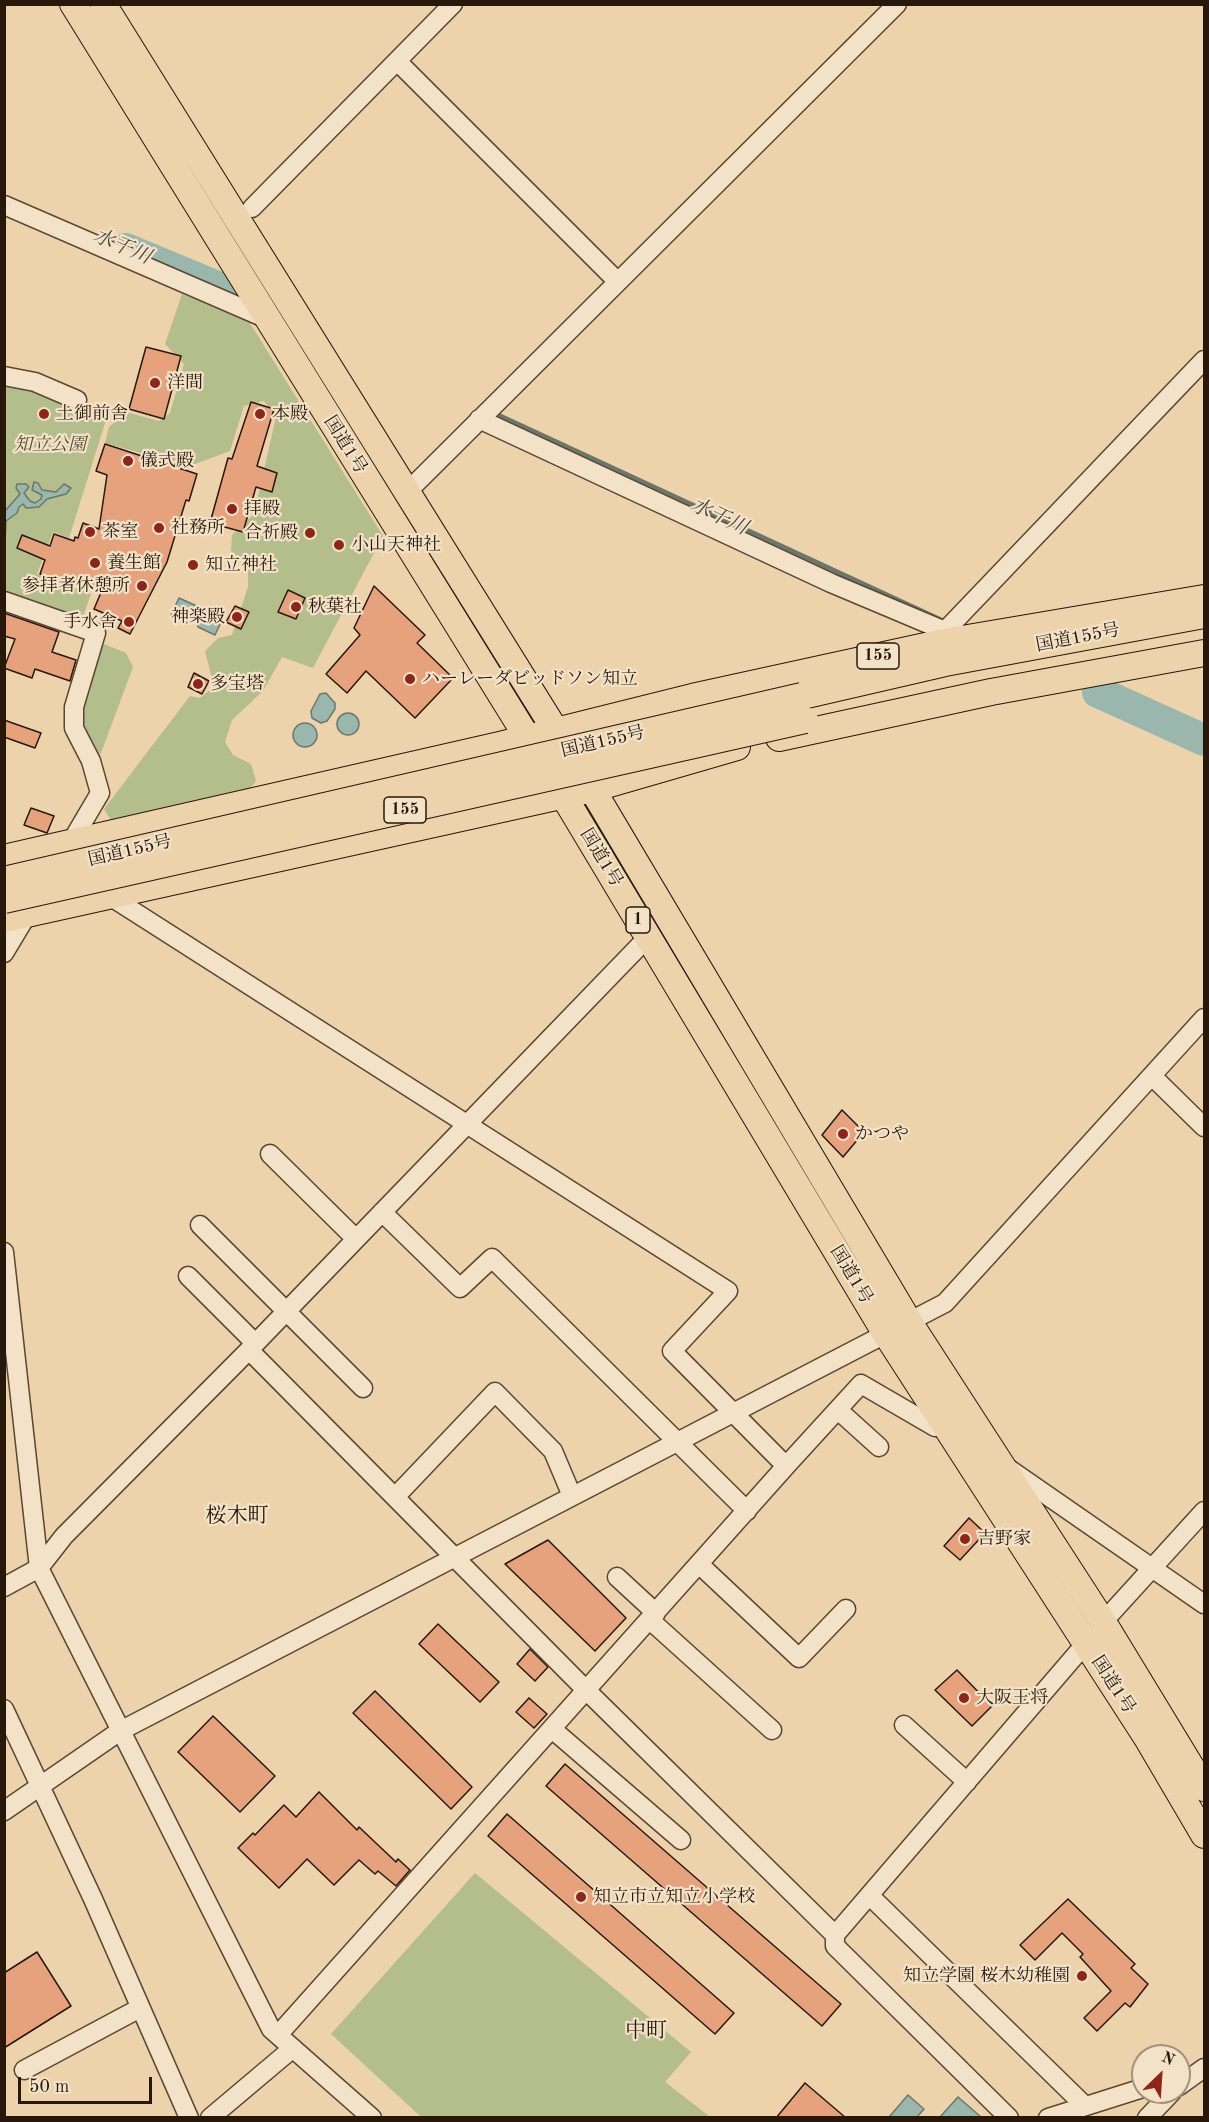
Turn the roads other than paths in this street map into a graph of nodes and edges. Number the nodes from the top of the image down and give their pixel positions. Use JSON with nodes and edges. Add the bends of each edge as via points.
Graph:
{"nodes":[{"id":1,"x":73,"y":4,"type":"edge"},
{"id":2,"x":103,"y":4,"type":"edge"},
{"id":3,"x":453,"y":4,"type":"edge"},
{"id":4,"x":897,"y":4,"type":"edge"},
{"id":5,"x":397,"y":61,"type":"junction"},
{"id":6,"x":4,"y":205,"type":"edge"},
{"id":7,"x":252,"y":208,"type":"dead end"},
{"id":8,"x":617,"y":281,"type":"junction"},
{"id":9,"x":265,"y":318,"type":"junction"},
{"id":10,"x":1204,"y":360,"type":"edge"},
{"id":11,"x":4,"y":376,"type":"edge"},
{"id":12,"x":77,"y":400,"type":"dead end"},
{"id":13,"x":479,"y":419,"type":"junction"},
{"id":14,"x":406,"y":493,"type":"junction"},
{"id":15,"x":1204,"y":598,"type":"edge"},
{"id":16,"x":4,"y":601,"type":"edge"},
{"id":17,"x":1204,"y":615,"type":"edge"},
{"id":18,"x":945,"y":636,"type":"junction"},
{"id":19,"x":1204,"y":638,"type":"edge"},
{"id":20,"x":1204,"y":653,"type":"edge"},
{"id":21,"x":803,"y":708,"type":"junction"},
{"id":22,"x":556,"y":731,"type":"junction"},
{"id":23,"x":526,"y":739,"type":"junction"},
{"id":24,"x":592,"y":789,"type":"junction"},
{"id":25,"x":563,"y":795,"type":"junction"},
{"id":26,"x":72,"y":840,"type":"junction"},
{"id":27,"x":10,"y":853,"type":"edge"},
{"id":28,"x":4,"y":880,"type":"edge"},
{"id":29,"x":108,"y":895,"type":"junction"},
{"id":30,"x":4,"y":900,"type":"edge"},
{"id":31,"x":16,"y":916,"type":"edge"},
{"id":32,"x":648,"y":937,"type":"junction"},
{"id":33,"x":4,"y":953,"type":"edge"},
{"id":34,"x":1204,"y":1018,"type":"edge"},
{"id":35,"x":1152,"y":1076,"type":"junction"},
{"id":36,"x":465,"y":1125,"type":"junction"},
{"id":37,"x":1204,"y":1127,"type":"edge"},
{"id":38,"x":270,"y":1154,"type":"dead end"},
{"id":39,"x":382,"y":1212,"type":"junction"},
{"id":40,"x":200,"y":1225,"type":"dead end"},
{"id":41,"x":356,"y":1239,"type":"junction"},
{"id":42,"x":4,"y":1251,"type":"edge"},
{"id":43,"x":188,"y":1276,"type":"dead end"},
{"id":44,"x":285,"y":1311,"type":"junction"},
{"id":45,"x":909,"y":1322,"type":"junction"},
{"id":46,"x":886,"y":1334,"type":"junction"},
{"id":47,"x":251,"y":1346,"type":"junction"},
{"id":48,"x":11,"y":1387,"type":"edge"},
{"id":49,"x":363,"y":1388,"type":"dead end"},
{"id":50,"x":838,"y":1410,"type":"junction"},
{"id":51,"x":733,"y":1415,"type":"junction"},
{"id":52,"x":935,"y":1427,"type":"dead end"},
{"id":53,"x":678,"y":1443,"type":"junction"},
{"id":54,"x":879,"y":1447,"type":"dead end"},
{"id":55,"x":1002,"y":1464,"type":"junction"},
{"id":56,"x":786,"y":1466,"type":"junction"},
{"id":57,"x":396,"y":1496,"type":"junction"},
{"id":58,"x":572,"y":1496,"type":"junction"},
{"id":59,"x":747,"y":1511,"type":"junction"},
{"id":60,"x":1204,"y":1511,"type":"edge"},
{"id":61,"x":454,"y":1556,"type":"junction"},
{"id":62,"x":700,"y":1564,"type":"junction"},
{"id":63,"x":39,"y":1568,"type":"junction"},
{"id":64,"x":1152,"y":1568,"type":"junction"},
{"id":65,"x":617,"y":1577,"type":"dead end"},
{"id":66,"x":4,"y":1587,"type":"edge"},
{"id":67,"x":1204,"y":1604,"type":"edge"},
{"id":68,"x":846,"y":1610,"type":"dead end"},
{"id":69,"x":653,"y":1616,"type":"junction"},
{"id":70,"x":1103,"y":1622,"type":"junction"},
{"id":71,"x":1086,"y":1643,"type":"junction"},
{"id":72,"x":586,"y":1690,"type":"junction"},
{"id":73,"x":4,"y":1708,"type":"edge"},
{"id":74,"x":904,"y":1725,"type":"dead end"},
{"id":75,"x":552,"y":1729,"type":"junction"},
{"id":76,"x":772,"y":1730,"type":"dead end"},
{"id":77,"x":120,"y":1731,"type":"junction"},
{"id":78,"x":967,"y":1782,"type":"junction"},
{"id":79,"x":39,"y":1787,"type":"junction"},
{"id":80,"x":1204,"y":1788,"type":"edge"},
{"id":81,"x":4,"y":1811,"type":"edge"},
{"id":82,"x":1204,"y":1835,"type":"edge"},
{"id":83,"x":681,"y":1840,"type":"dead end"},
{"id":84,"x":870,"y":1896,"type":"junction"},
{"id":85,"x":835,"y":1935,"type":"junction"},
{"id":86,"x":140,"y":2008,"type":"junction"},
{"id":87,"x":278,"y":2035,"type":"junction"},
{"id":88,"x":293,"y":2048,"type":"junction"},
{"id":89,"x":24,"y":2070,"type":"dead end"},
{"id":90,"x":1131,"y":2091,"type":"edge"},
{"id":91,"x":1160,"y":2104,"type":"edge"},
{"id":92,"x":1084,"y":2105,"type":"junction"},
{"id":93,"x":371,"y":2117,"type":"edge"},
{"id":94,"x":189,"y":2118,"type":"edge"},
{"id":95,"x":210,"y":2118,"type":"edge"},
{"id":96,"x":1009,"y":2118,"type":"edge"},
{"id":97,"x":1048,"y":2118,"type":"edge"},
{"id":98,"x":1147,"y":2118,"type":"edge"}],
"edges":[{"from":1,"to":9,"type":"highway","name":"国道1号","number":"1"},
{"from":2,"to":14,"type":"highway","name":"国道1号","number":"1"},
{"from":3,"to":5,"type":"street"},
{"from":4,"to":8,"type":"street"},
{"from":5,"to":7,"type":"street"},
{"from":5,"to":8,"type":"street"},
{"from":6,"to":9,"type":"street"},
{"from":8,"to":13,"type":"street"},
{"from":9,"to":23,"type":"highway","name":"国道1号","number":"1"},
{"from":10,"to":18,"type":"street"},
{"from":11,"to":12,"type":"street","via":[[34,382]]},
{"from":13,"to":14,"type":"street"},
{"from":13,"to":18,"type":"street"},
{"from":14,"to":22,"type":"highway","name":"国道1号","number":"1"},
{"from":15,"to":18,"type":"highway","number":"155"},
{"from":16,"to":26,"type":"street","via":[[96,633],[74,707],[74,728],[91,761],[100,793]]},
{"from":17,"to":21,"type":"highway","name":"国道155号","number":"155","via":[[957,661]]},
{"from":18,"to":22,"type":"highway","number":"155"},
{"from":19,"to":21,"type":"highway","name":"国道155号","number":"155"},
{"from":20,"to":24,"type":"highway","number":"155","via":[[991,692],[740,746]]},
{"from":21,"to":28,"type":"highway","name":"国道155号","number":"155","bridge":true},
{"from":21,"to":30,"type":"highway","name":"国道155号","number":"155","bridge":true},
{"from":22,"to":23,"type":"highway","number":"155"},
{"from":22,"to":24,"type":"highway","name":"国道1号","number":"1"},
{"from":23,"to":25,"type":"highway","name":"国道1号","number":"1"},
{"from":23,"to":26,"type":"highway","number":"155"},
{"from":24,"to":25,"type":"highway","number":"155"},
{"from":24,"to":45,"type":"highway","name":"国道1号","number":"1"},
{"from":25,"to":29,"type":"highway","number":"155"},
{"from":25,"to":32,"type":"highway","name":"国道1号","number":"1"},
{"from":26,"to":27,"type":"highway","number":"155"},
{"from":26,"to":31,"type":"street"},
{"from":29,"to":31,"type":"highway","number":"155"},
{"from":29,"to":36,"type":"street"},
{"from":31,"to":33,"type":"street"},
{"from":32,"to":36,"type":"street"},
{"from":32,"to":46,"type":"highway","name":"国道1号","number":"1"},
{"from":34,"to":35,"type":"street"},
{"from":35,"to":37,"type":"street"},
{"from":35,"to":45,"type":"street","via":[[945,1303]]},
{"from":36,"to":39,"type":"street"},
{"from":36,"to":51,"type":"street","via":[[728,1291],[672,1351]]},
{"from":38,"to":41,"type":"street"},
{"from":39,"to":41,"type":"street"},
{"from":39,"to":53,"type":"street","via":[[460,1288],[492,1258]]},
{"from":40,"to":44,"type":"street"},
{"from":41,"to":44,"type":"street"},
{"from":42,"to":48,"type":"street"},
{"from":43,"to":47,"type":"street"},
{"from":44,"to":47,"type":"street"},
{"from":44,"to":49,"type":"street"},
{"from":45,"to":46,"type":"street"},
{"from":45,"to":55,"type":"highway","name":"国道1号","number":"1"},
{"from":46,"to":51,"type":"street"},
{"from":46,"to":71,"type":"highway","name":"国道1号","number":"1"},
{"from":47,"to":57,"type":"street"},
{"from":47,"to":63,"type":"street","via":[[64,1536]]},
{"from":48,"to":63,"type":"street"},
{"from":50,"to":52,"type":"street","via":[[861,1384]]},
{"from":50,"to":54,"type":"street"},
{"from":50,"to":56,"type":"street"},
{"from":51,"to":53,"type":"street"},
{"from":51,"to":56,"type":"street"},
{"from":53,"to":58,"type":"street"},
{"from":53,"to":59,"type":"street"},
{"from":55,"to":64,"type":"street"},
{"from":55,"to":70,"type":"highway","name":"国道1号","number":"1"},
{"from":56,"to":59,"type":"street"},
{"from":57,"to":58,"type":"street","via":[[495,1392],[553,1451]]},
{"from":57,"to":61,"type":"street"},
{"from":58,"to":61,"type":"street"},
{"from":59,"to":62,"type":"street"},
{"from":60,"to":64,"type":"street"},
{"from":61,"to":72,"type":"street"},
{"from":61,"to":77,"type":"street"},
{"from":62,"to":68,"type":"street","via":[[799,1658]]},
{"from":62,"to":69,"type":"street"},
{"from":63,"to":66,"type":"street"},
{"from":63,"to":77,"type":"street"},
{"from":64,"to":67,"type":"street"},
{"from":64,"to":70,"type":"street"},
{"from":65,"to":69,"type":"street"},
{"from":69,"to":72,"type":"street"},
{"from":69,"to":76,"type":"street"},
{"from":70,"to":80,"type":"highway","name":"国道1号","number":"1"},
{"from":71,"to":78,"type":"street"},
{"from":71,"to":82,"type":"highway","name":"国道1号","number":"1"},
{"from":72,"to":75,"type":"street"},
{"from":72,"to":85,"type":"street"},
{"from":73,"to":79,"type":"street"},
{"from":74,"to":78,"type":"street"},
{"from":75,"to":83,"type":"street"},
{"from":75,"to":87,"type":"street"},
{"from":77,"to":79,"type":"street"},
{"from":77,"to":87,"type":"street"},
{"from":78,"to":84,"type":"street"},
{"from":79,"to":81,"type":"street"},
{"from":79,"to":86,"type":"street"},
{"from":84,"to":85,"type":"street"},
{"from":84,"to":92,"type":"street"},
{"from":85,"to":96,"type":"street","via":[[835,1946]]},
{"from":86,"to":89,"type":"street"},
{"from":86,"to":94,"type":"street"},
{"from":87,"to":88,"type":"street"},
{"from":88,"to":93,"type":"street"},
{"from":88,"to":95,"type":"street"},
{"from":90,"to":92,"type":"street"},
{"from":91,"to":98,"type":"street"},
{"from":92,"to":97,"type":"street"}]}
